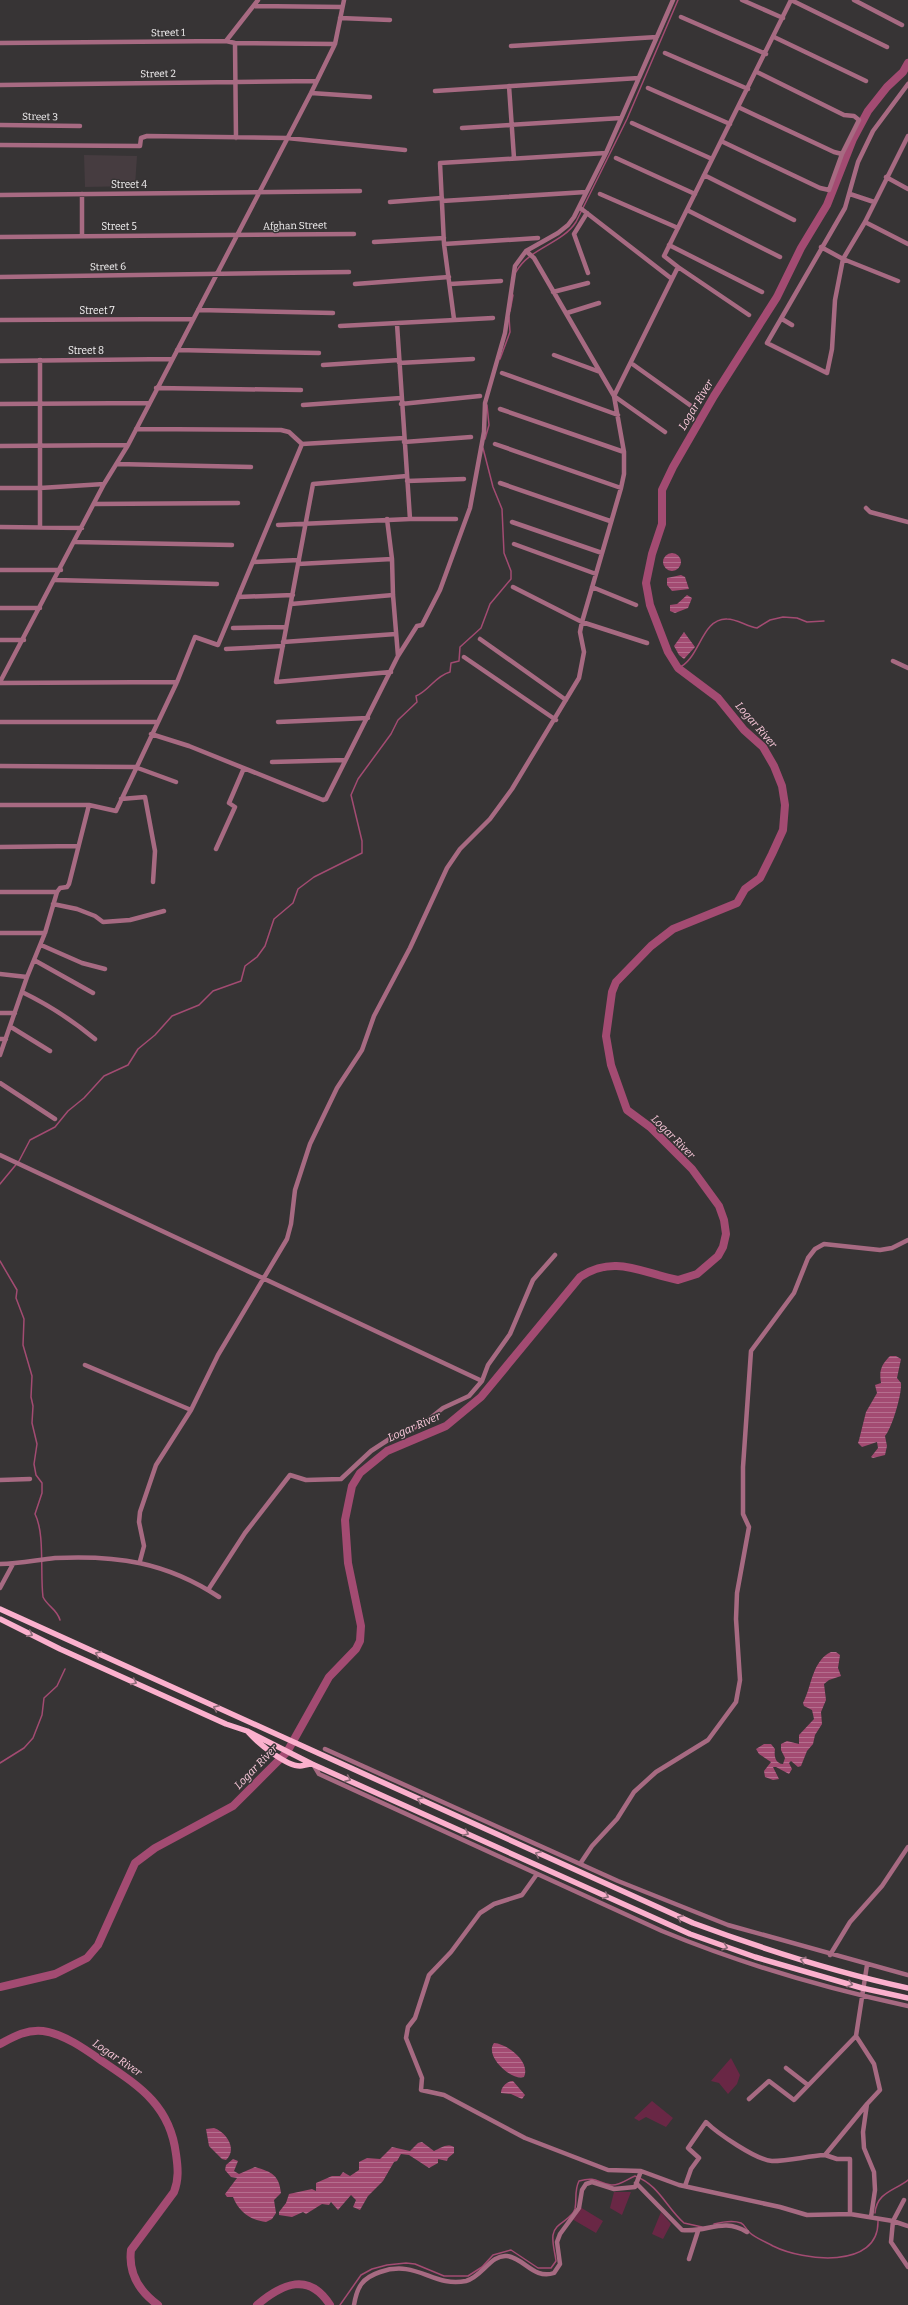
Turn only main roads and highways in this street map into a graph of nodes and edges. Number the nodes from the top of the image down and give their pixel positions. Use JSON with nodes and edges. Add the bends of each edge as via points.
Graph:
{"nodes":[{"id":1,"x":0,"y":1609,"type":"edge"},
{"id":2,"x":0,"y":1619,"type":"edge"},
{"id":3,"x":247,"y":1731,"type":"junction"},
{"id":4,"x":312,"y":1764,"type":"junction"},
{"id":5,"x":573,"y":1871,"type":"junction"},
{"id":6,"x":570,"y":1879,"type":"junction"},
{"id":7,"x":908,"y":1988,"type":"edge"},
{"id":8,"x":908,"y":1998,"type":"edge"}],
"edges":[{"from":5,"to":1,"type":"main road","one_way":true},
{"from":2,"to":3,"type":"main road","one_way":true,"via":[[226,1724]]},
{"from":3,"to":4,"type":"main road","via":[[285,1748]]},
{"from":3,"to":4,"type":"main road","via":[[259,1744],[291,1763],[299,1766]]},
{"from":4,"to":6,"type":"main road","one_way":true},
{"from":5,"to":6,"type":"main road"},
{"from":7,"to":5,"type":"main road","one_way":true,"via":[[864,1978],[749,1944],[693,1923]]},
{"from":6,"to":8,"type":"main road","one_way":true,"via":[[690,1934],[755,1957],[862,1988]]}]}
